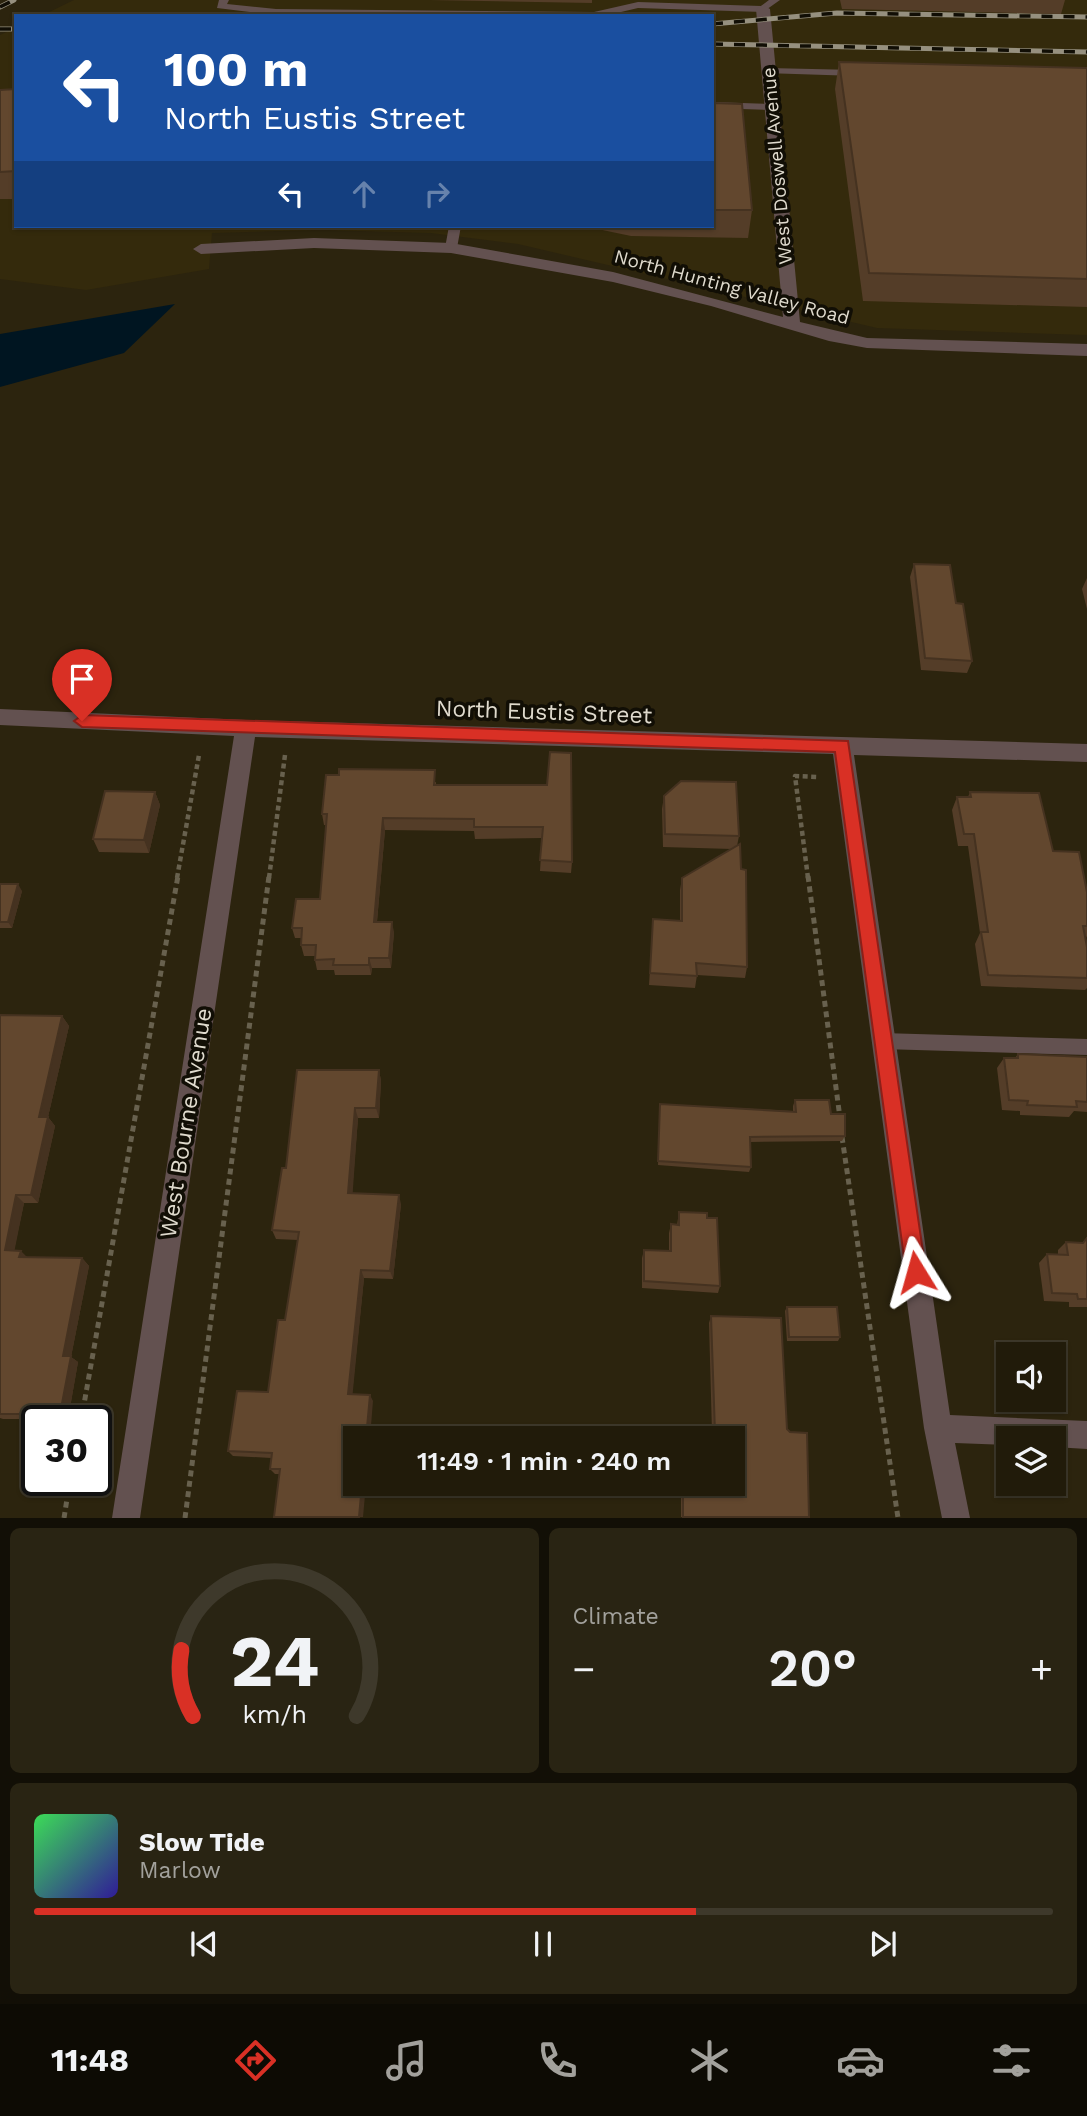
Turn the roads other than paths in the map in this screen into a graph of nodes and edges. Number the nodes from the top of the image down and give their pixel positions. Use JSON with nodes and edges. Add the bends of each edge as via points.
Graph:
{"nodes":[{"id":1,"x":224,"y":0,"type":"edge"},
{"id":2,"x":766,"y":3,"type":"edge"},
{"id":3,"x":697,"y":4,"type":"edge"},
{"id":4,"x":488,"y":14,"type":"edge"},
{"id":5,"x":598,"y":14,"type":"edge"},
{"id":6,"x":768,"y":71,"type":"junction"},
{"id":7,"x":865,"y":74,"type":"edge"},
{"id":8,"x":714,"y":105,"type":"edge"},
{"id":9,"x":772,"y":107,"type":"junction"},
{"id":10,"x":455,"y":228,"type":"edge"},
{"id":11,"x":451,"y":248,"type":"junction"},
{"id":12,"x":201,"y":249,"type":"dead end"},
{"id":13,"x":792,"y":323,"type":"junction"},
{"id":14,"x":1087,"y":350,"type":"edge"},
{"id":15,"x":0,"y":717,"type":"edge"},
{"id":16,"x":246,"y":728,"type":"junction"},
{"id":17,"x":842,"y":746,"type":"junction"},
{"id":18,"x":1087,"y":753,"type":"edge"},
{"id":19,"x":882,"y":1041,"type":"junction"},
{"id":20,"x":1087,"y":1047,"type":"edge"},
{"id":21,"x":938,"y":1428,"type":"junction"},
{"id":22,"x":1087,"y":1435,"type":"edge"},
{"id":23,"x":126,"y":1517,"type":"edge"},
{"id":24,"x":956,"y":1517,"type":"edge"}],
"edges":[{"from":1,"to":4,"type":"lane","via":[[221,6],[276,12]]},
{"from":2,"to":3,"type":"lane"},
{"from":2,"to":6,"type":"street","name":"West Doswell Avenue"},
{"from":3,"to":5,"type":"lane","via":[[638,5]]},
{"from":6,"to":7,"type":"lane"},
{"from":6,"to":9,"type":"street","name":"West Doswell Avenue"},
{"from":8,"to":9,"type":"lane"},
{"from":9,"to":13,"type":"street","name":"West Doswell Avenue"},
{"from":10,"to":11,"type":"lane"},
{"from":11,"to":12,"type":"street","name":"North Hunting Valley Road","via":[[314,243]]},
{"from":11,"to":13,"type":"street","name":"North Hunting Valley Road","via":[[613,277]]},
{"from":13,"to":14,"type":"street","name":"North Hunting Valley Road","via":[[867,343]]},
{"from":15,"to":16,"type":"street","name":"North Eustis Street"},
{"from":16,"to":17,"type":"street","name":"North Eustis Street"},
{"from":16,"to":23,"type":"street","name":"West Bourne Avenue"},
{"from":17,"to":18,"type":"street","name":"North Eustis Street"},
{"from":17,"to":19,"type":"street"},
{"from":19,"to":20,"type":"lane"},
{"from":19,"to":21,"type":"street"},
{"from":21,"to":22,"type":"street"},
{"from":21,"to":24,"type":"street"}]}
